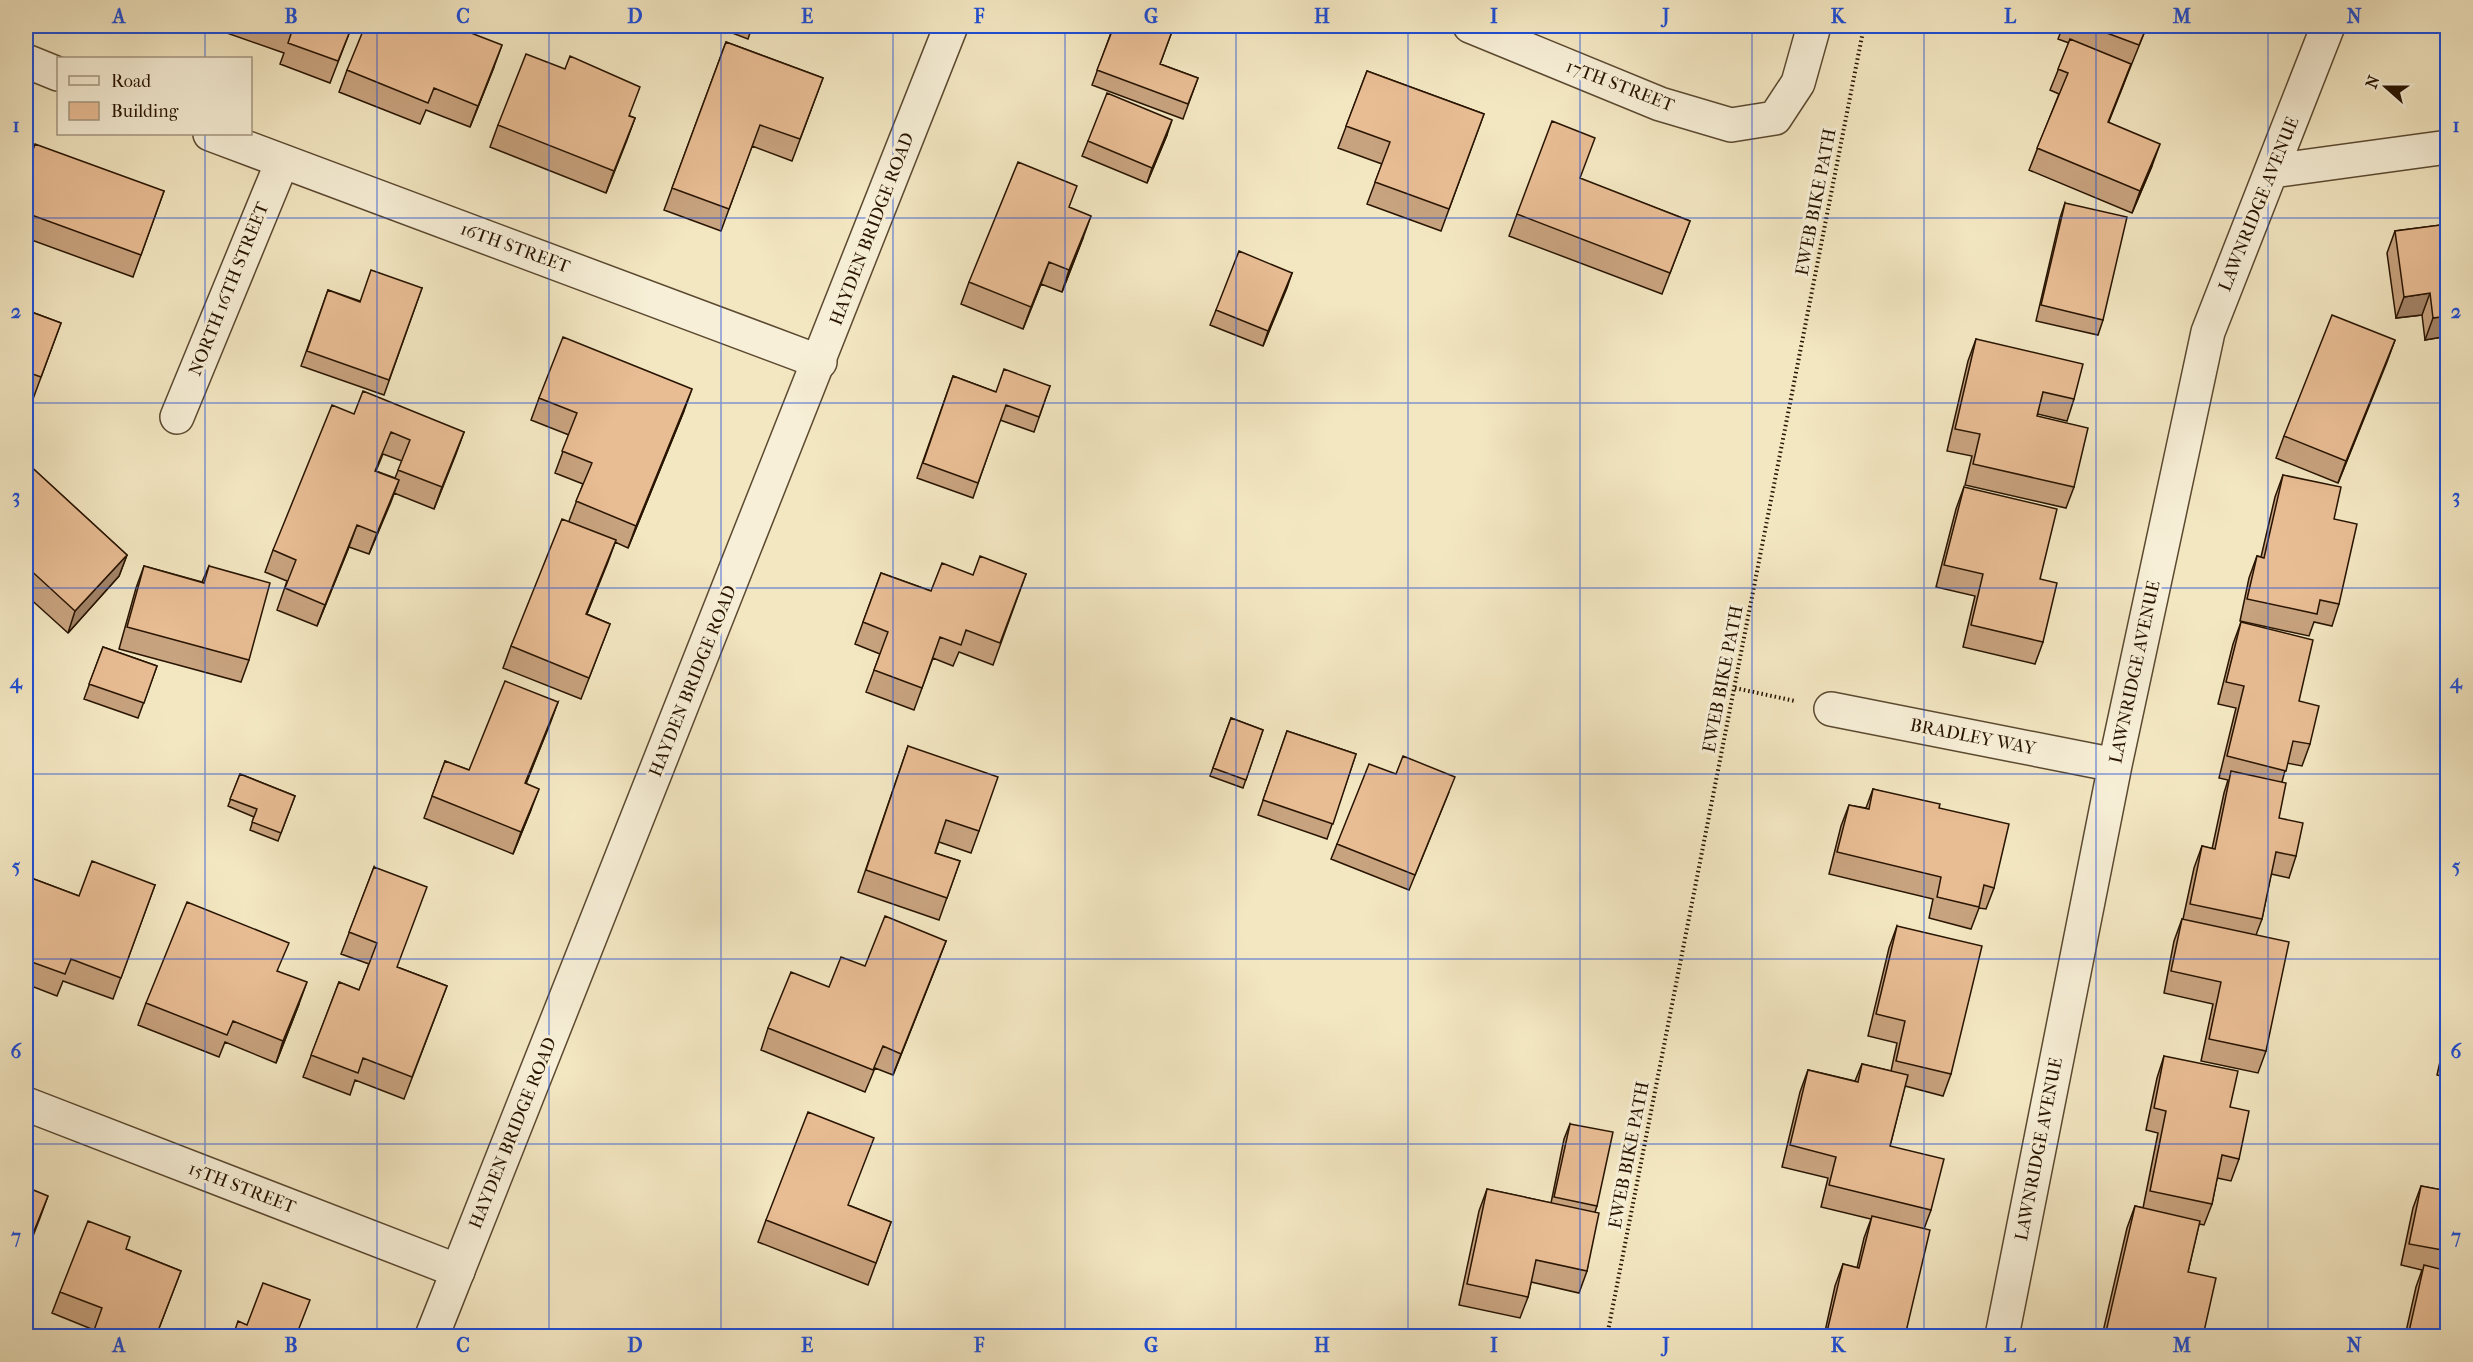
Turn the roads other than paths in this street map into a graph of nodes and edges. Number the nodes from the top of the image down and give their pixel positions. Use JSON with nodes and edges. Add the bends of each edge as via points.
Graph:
{"nodes":[{"id":1,"x":951,"y":26,"type":"edge"},
{"id":2,"x":1470,"y":26,"type":"edge"},
{"id":3,"x":1814,"y":26,"type":"edge"},
{"id":4,"x":2328,"y":26,"type":"edge"},
{"id":5,"x":26,"y":61,"type":"edge"},
{"id":6,"x":57,"y":74,"type":"edge"},
{"id":7,"x":213,"y":135,"type":"edge"},
{"id":8,"x":2448,"y":147,"type":"edge"},
{"id":9,"x":282,"y":162,"type":"junction"},
{"id":10,"x":2272,"y":171,"type":"junction"},
{"id":11,"x":820,"y":362,"type":"junction"},
{"id":12,"x":177,"y":417,"type":"dead end"},
{"id":13,"x":1831,"y":709,"type":"road end"},
{"id":14,"x":2115,"y":765,"type":"junction"},
{"id":15,"x":26,"y":1104,"type":"edge"},
{"id":16,"x":458,"y":1272,"type":"junction"},
{"id":17,"x":432,"y":1336,"type":"edge"},
{"id":18,"x":2002,"y":1336,"type":"edge"}],
"edges":[{"from":1,"to":11,"type":"street","name":"HAYDEN BRIDGE ROAD"},
{"from":2,"to":3,"type":"street","name":"17TH STREET","via":[[1660,104],[1731,125],[1775,118],[1798,83]]},
{"from":4,"to":10,"type":"street","name":"LAWNRIDGE AVENUE"},
{"from":5,"to":6,"type":"street"},
{"from":7,"to":9,"type":"street","name":"16TH STREET"},
{"from":8,"to":10,"type":"street"},
{"from":9,"to":11,"type":"street","name":"16TH STREET"},
{"from":9,"to":12,"type":"street","name":"NORTH 16TH STREET"},
{"from":10,"to":14,"type":"street","name":"LAWNRIDGE AVENUE","via":[[2208,332]]},
{"from":11,"to":16,"type":"street","name":"HAYDEN BRIDGE ROAD"},
{"from":13,"to":14,"type":"street","name":"BRADLEY WAY"},
{"from":14,"to":18,"type":"street","name":"LAWNRIDGE AVENUE"},
{"from":15,"to":16,"type":"street","name":"15TH STREET"},
{"from":16,"to":17,"type":"street","name":"HAYDEN BRIDGE ROAD"}]}
